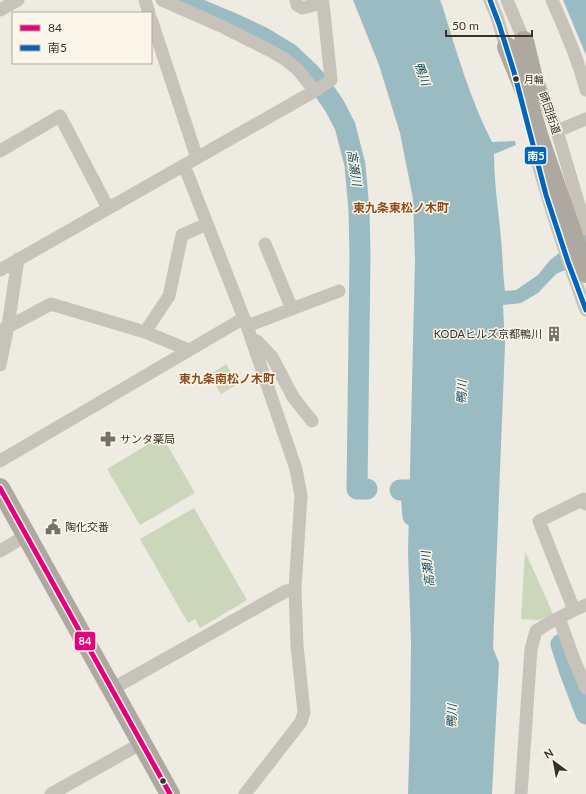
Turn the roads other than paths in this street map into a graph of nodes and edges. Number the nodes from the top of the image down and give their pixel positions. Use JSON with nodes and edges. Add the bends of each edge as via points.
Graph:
{"nodes":[{"id":1,"x":18,"y":0,"type":"edge"},
{"id":2,"x":144,"y":0,"type":"edge"},
{"id":3,"x":162,"y":0,"type":"edge"},
{"id":4,"x":296,"y":0,"type":"edge"},
{"id":5,"x":490,"y":0,"type":"edge"},
{"id":6,"x":507,"y":0,"type":"edge"},
{"id":7,"x":552,"y":0,"type":"edge"},
{"id":8,"x":322,"y":2,"type":"edge"},
{"id":9,"x":0,"y":10,"type":"edge"},
{"id":10,"x":149,"y":12,"type":"edge"},
{"id":11,"x":152,"y":22,"type":"edge"},
{"id":12,"x":515,"y":44,"type":"junction"},
{"id":13,"x":319,"y":88,"type":"junction"},
{"id":14,"x":586,"y":90,"type":"edge"},
{"id":15,"x":586,"y":120,"type":"edge"},
{"id":16,"x":557,"y":132,"type":"junction"},
{"id":17,"x":0,"y":151,"type":"edge"},
{"id":18,"x":196,"y":158,"type":"junction"},
{"id":19,"x":184,"y":165,"type":"junction"},
{"id":20,"x":108,"y":208,"type":"junction"},
{"id":21,"x":207,"y":224,"type":"junction"},
{"id":22,"x":579,"y":229,"type":"edge"},
{"id":23,"x":265,"y":244,"type":"dead end"},
{"id":24,"x":18,"y":259,"type":"junction"},
{"id":25,"x":0,"y":270,"type":"edge"},
{"id":26,"x":586,"y":272,"type":"edge"},
{"id":27,"x":339,"y":291,"type":"dead end"},
{"id":28,"x":292,"y":309,"type":"junction"},
{"id":29,"x":586,"y":310,"type":"edge"},
{"id":30,"x":245,"y":322,"type":"junction"},
{"id":31,"x":3,"y":329,"type":"edge"},
{"id":32,"x":146,"y":332,"type":"junction"},
{"id":33,"x":252,"y":341,"type":"junction"},
{"id":34,"x":189,"y":350,"type":"junction"},
{"id":35,"x":0,"y":365,"type":"edge"},
{"id":36,"x":312,"y":421,"type":"dead end"},
{"id":37,"x":0,"y":461,"type":"edge"},
{"id":38,"x":0,"y":488,"type":"edge"},
{"id":39,"x":586,"y":504,"type":"edge"},
{"id":40,"x":26,"y":535,"type":"junction"},
{"id":41,"x":0,"y":552,"type":"edge"},
{"id":42,"x":295,"y":589,"type":"junction"},
{"id":43,"x":586,"y":605,"type":"edge"},
{"id":44,"x":574,"y":610,"type":"junction"},
{"id":45,"x":559,"y":618,"type":"junction"},
{"id":46,"x":586,"y":688,"type":"edge"},
{"id":47,"x":112,"y":689,"type":"junction"},
{"id":48,"x":142,"y":743,"type":"junction"},
{"id":49,"x":51,"y":794,"type":"edge"},
{"id":50,"x":170,"y":794,"type":"edge"},
{"id":51,"x":245,"y":794,"type":"edge"},
{"id":52,"x":521,"y":794,"type":"edge"}],
"edges":[{"from":1,"to":9,"type":"street"},
{"from":2,"to":10,"type":"street"},
{"from":3,"to":13,"type":"street","via":[[271,51],[286,60]]},
{"from":4,"to":8,"type":"street","via":[[297,5],[302,8]]},
{"from":5,"to":12,"type":"street","name":"師団街道","via":[[497,17]]},
{"from":6,"to":12,"type":"street","name":"師団街道"},
{"from":7,"to":14,"type":"street","via":[[574,50]]},
{"from":8,"to":13,"type":"street","via":[[331,80]]},
{"from":11,"to":18,"type":"street"},
{"from":12,"to":16,"type":"street","name":"師団街道"},
{"from":12,"to":22,"type":"highway"},
{"from":12,"to":29,"type":"street","name":"師団街道","via":[[529,128],[546,196]]},
{"from":13,"to":18,"type":"street"},
{"from":15,"to":16,"type":"street"},
{"from":16,"to":22,"type":"street","name":"師団街道"},
{"from":17,"to":20,"type":"street","via":[[60,116]]},
{"from":18,"to":19,"type":"street"},
{"from":19,"to":20,"type":"street"},
{"from":19,"to":21,"type":"street"},
{"from":20,"to":24,"type":"street"},
{"from":21,"to":30,"type":"street"},
{"from":21,"to":32,"type":"street","via":[[182,235],[169,296]]},
{"from":22,"to":26,"type":"highway"},
{"from":23,"to":28,"type":"street"},
{"from":24,"to":25,"type":"street"},
{"from":24,"to":31,"type":"street"},
{"from":27,"to":28,"type":"street"},
{"from":28,"to":30,"type":"street"},
{"from":30,"to":33,"type":"street"},
{"from":30,"to":34,"type":"street"},
{"from":31,"to":32,"type":"street","via":[[52,304]]},
{"from":31,"to":35,"type":"street"},
{"from":32,"to":34,"type":"street"},
{"from":33,"to":36,"type":"street","via":[[256,341],[272,357],[293,397]]},
{"from":33,"to":42,"type":"street","via":[[296,469],[301,496]]},
{"from":34,"to":37,"type":"street"},
{"from":38,"to":40,"type":"highway"},
{"from":39,"to":44,"type":"street","via":[[584,499],[539,521]]},
{"from":40,"to":41,"type":"street"},
{"from":40,"to":47,"type":"highway"},
{"from":42,"to":47,"type":"street","via":[[286,591]]},
{"from":42,"to":51,"type":"street","via":[[297,646],[304,712],[301,722]]},
{"from":43,"to":44,"type":"street"},
{"from":44,"to":45,"type":"street"},
{"from":45,"to":46,"type":"street"},
{"from":45,"to":52,"type":"street","via":[[536,631],[531,649]]},
{"from":47,"to":48,"type":"highway"},
{"from":48,"to":49,"type":"street"},
{"from":48,"to":50,"type":"highway"}]}
